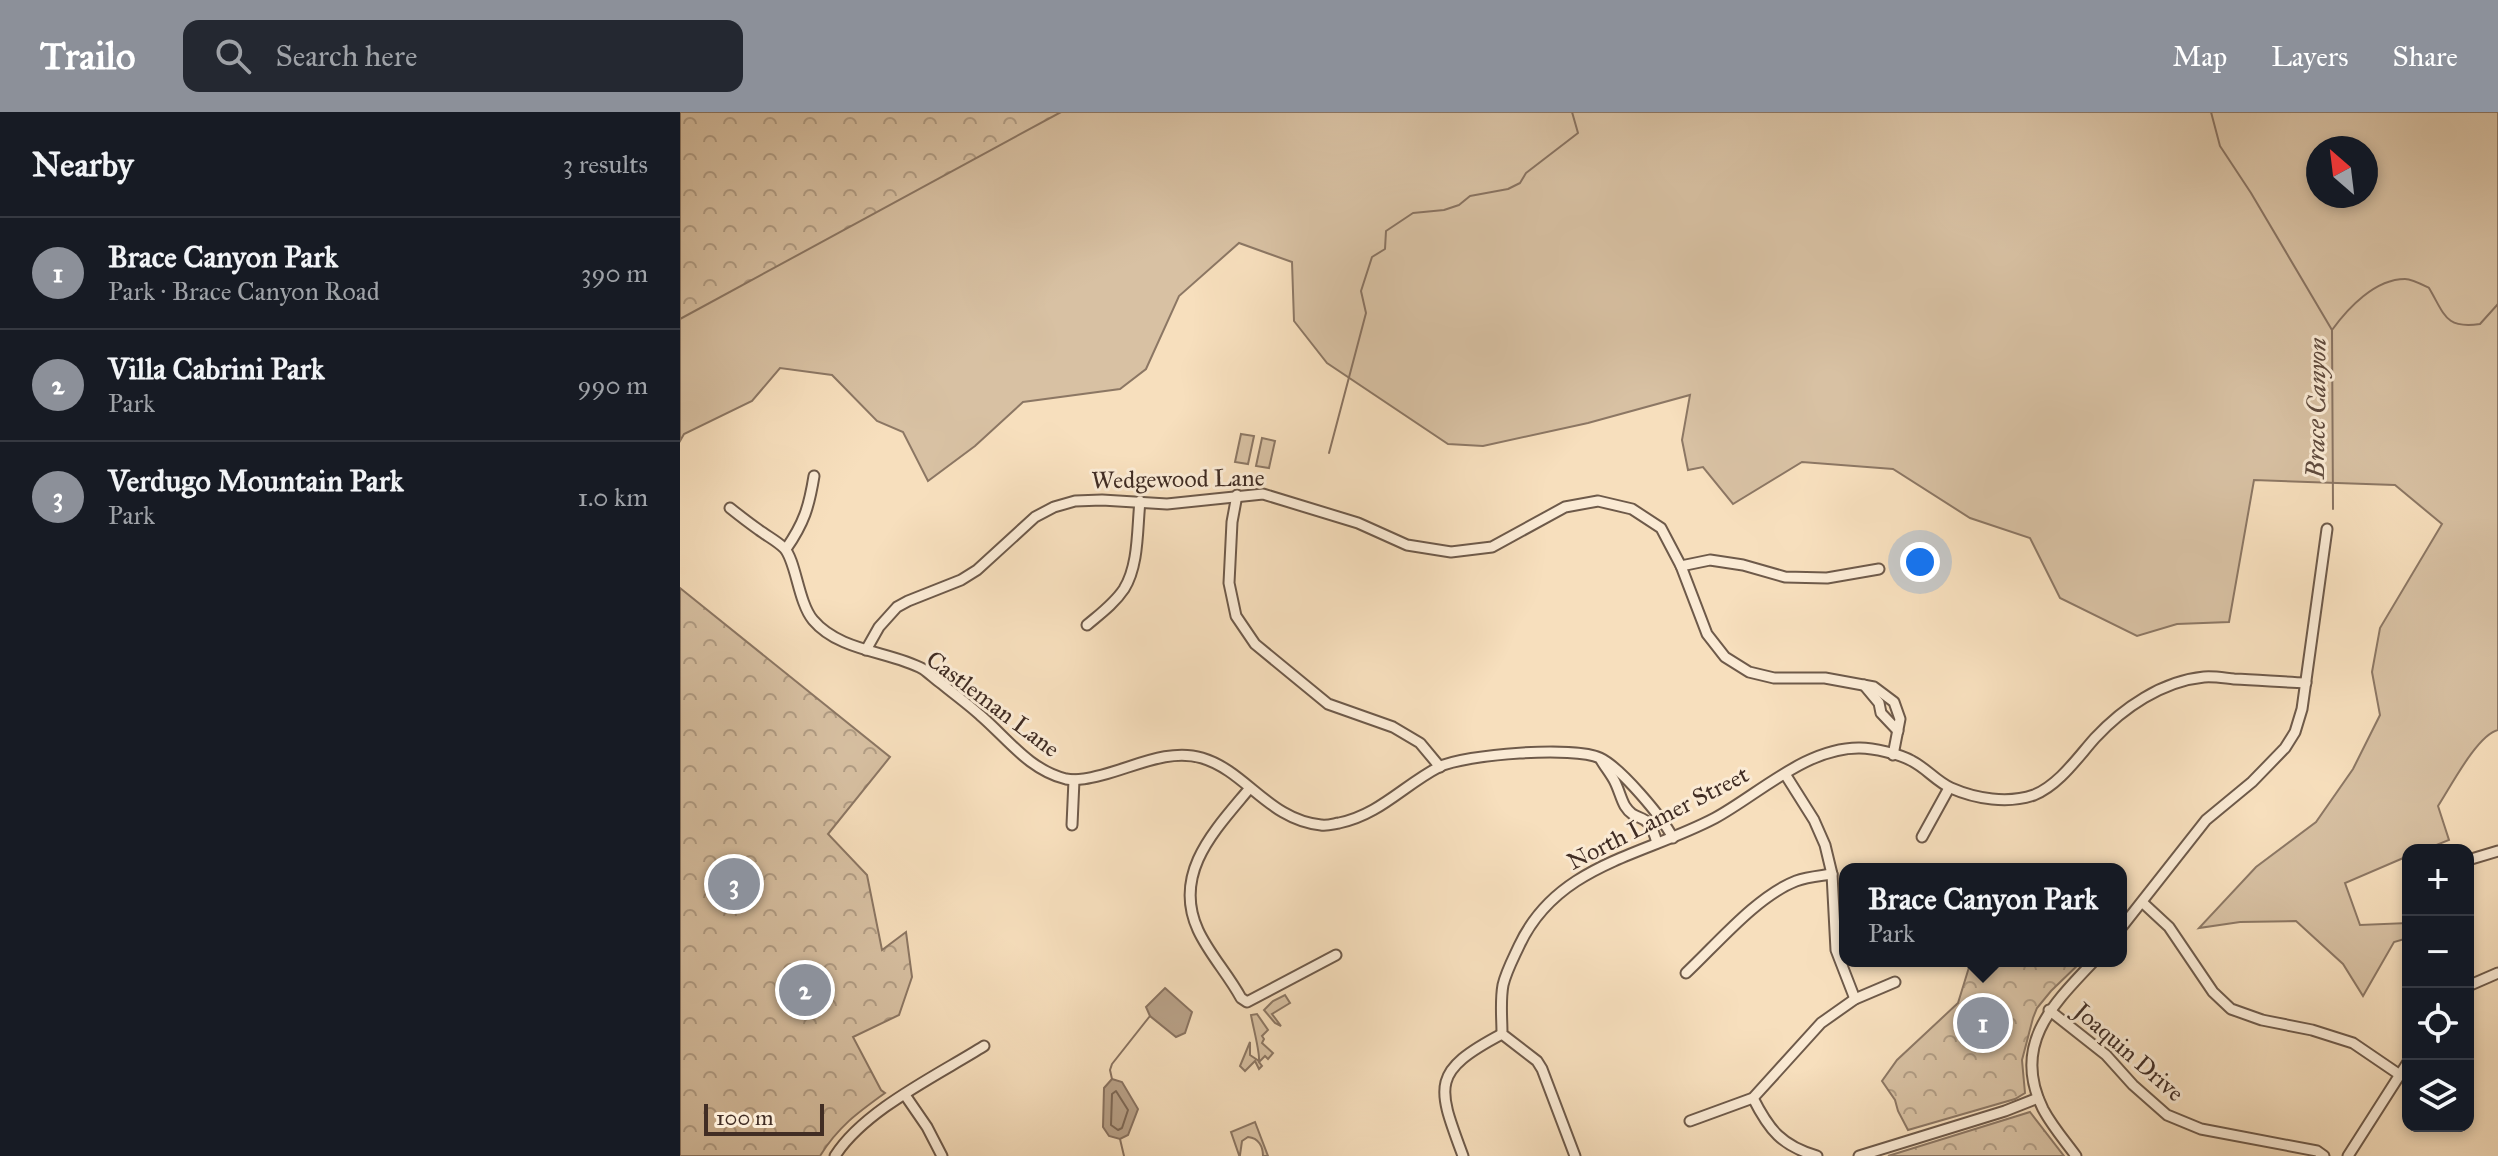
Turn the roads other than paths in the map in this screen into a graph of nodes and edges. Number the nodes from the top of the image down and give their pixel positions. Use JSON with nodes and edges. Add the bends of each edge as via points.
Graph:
{"nodes":[{"id":1,"x":814,"y":476,"type":"dead end"},
{"id":2,"x":1237,"y":495,"type":"junction"},
{"id":3,"x":1140,"y":501,"type":"junction"},
{"id":4,"x":730,"y":508,"type":"dead end"},
{"id":5,"x":2327,"y":529,"type":"dead end"},
{"id":6,"x":786,"y":549,"type":"junction"},
{"id":7,"x":1681,"y":566,"type":"junction"},
{"id":8,"x":1879,"y":569,"type":"dead end"},
{"id":9,"x":1087,"y":625,"type":"dead end"},
{"id":10,"x":866,"y":650,"type":"junction"},
{"id":11,"x":2306,"y":683,"type":"junction"},
{"id":12,"x":1864,"y":685,"type":"junction"},
{"id":13,"x":1898,"y":731,"type":"junction"},
{"id":14,"x":1893,"y":755,"type":"junction"},
{"id":15,"x":1599,"y":757,"type":"junction"},
{"id":16,"x":1440,"y":767,"type":"junction"},
{"id":17,"x":1785,"y":774,"type":"junction"},
{"id":18,"x":1074,"y":780,"type":"junction"},
{"id":19,"x":1949,"y":788,"type":"junction"},
{"id":20,"x":1249,"y":789,"type":"junction"},
{"id":21,"x":1072,"y":825,"type":"dead end"},
{"id":22,"x":1922,"y":837,"type":"dead end"},
{"id":23,"x":1673,"y":838,"type":"junction"},
{"id":24,"x":1657,"y":843,"type":"junction"},
{"id":25,"x":2498,"y":851,"type":"edge"},
{"id":26,"x":2474,"y":858,"type":"edge"},
{"id":27,"x":1832,"y":874,"type":"junction"},
{"id":28,"x":2142,"y":902,"type":"junction"},
{"id":29,"x":2127,"y":921,"type":"edge"},
{"id":30,"x":1336,"y":955,"type":"dead end"},
{"id":31,"x":1839,"y":958,"type":"edge"},
{"id":32,"x":1843,"y":967,"type":"edge"},
{"id":33,"x":2088,"y":967,"type":"edge"},
{"id":34,"x":1686,"y":973,"type":"dead end"},
{"id":35,"x":2498,"y":973,"type":"edge"},
{"id":36,"x":1895,"y":982,"type":"dead end"},
{"id":37,"x":2474,"y":983,"type":"edge"},
{"id":38,"x":1855,"y":999,"type":"junction"},
{"id":39,"x":2049,"y":1010,"type":"junction"},
{"id":40,"x":1502,"y":1034,"type":"junction"},
{"id":41,"x":984,"y":1046,"type":"dead end"},
{"id":42,"x":2402,"y":1072,"type":"edge"},
{"id":43,"x":2400,"y":1075,"type":"junction"},
{"id":44,"x":905,"y":1095,"type":"junction"},
{"id":45,"x":1753,"y":1098,"type":"junction"},
{"id":46,"x":2038,"y":1098,"type":"junction"},
{"id":47,"x":1690,"y":1121,"type":"dead end"},
{"id":48,"x":835,"y":1156,"type":"edge"},
{"id":49,"x":942,"y":1156,"type":"edge"},
{"id":50,"x":1463,"y":1156,"type":"edge"},
{"id":51,"x":1575,"y":1156,"type":"edge"},
{"id":52,"x":1817,"y":1156,"type":"edge"},
{"id":53,"x":1859,"y":1156,"type":"edge"},
{"id":54,"x":2076,"y":1156,"type":"edge"},
{"id":55,"x":2324,"y":1156,"type":"edge"},
{"id":56,"x":2348,"y":1156,"type":"edge"}],
"edges":[{"from":1,"to":6,"type":"street","via":[[801,528]]},
{"from":2,"to":3,"type":"street","name":"Wedgewood Lane","via":[[1167,504]]},
{"from":2,"to":7,"type":"street","name":"Wedgewood Lane","via":[[1263,494],[1302,504],[1407,545],[1451,552],[1492,547],[1565,507],[1598,501],[1632,509],[1661,528]]},
{"from":2,"to":16,"type":"street","via":[[1229,583],[1236,616],[1255,644],[1328,704],[1393,727],[1420,743]]},
{"from":3,"to":9,"type":"street","via":[[1133,566],[1125,587]]},
{"from":3,"to":10,"type":"street","name":"Wedgewood Lane","via":[[1075,501],[1035,517],[969,575],[897,607]]},
{"from":4,"to":6,"type":"street"},
{"from":5,"to":11,"type":"street"},
{"from":6,"to":10,"type":"street","name":"Castleman Lane","via":[[812,619],[838,639]]},
{"from":7,"to":8,"type":"street","via":[[1710,560],[1785,577],[1827,578]]},
{"from":7,"to":12,"type":"street","name":"Wedgewood Lane","via":[[1707,634],[1725,657],[1749,672],[1774,678]]},
{"from":10,"to":18,"type":"street","name":"Castleman Lane","via":[[922,669],[1027,760]]},
{"from":11,"to":19,"type":"street","name":"North Lamer Street","via":[[2203,677],[2172,684],[2125,710],[2056,780],[2034,794],[2004,800]]},
{"from":11,"to":28,"type":"street","via":[[2295,732],[2285,748],[2206,820]]},
{"from":12,"to":13,"type":"street"},
{"from":12,"to":13,"type":"street","name":"Wedgewood Lane","via":[[1894,702]]},
{"from":13,"to":14,"type":"street"},
{"from":14,"to":17,"type":"street","name":"North Lamer Street","via":[[1848,748],[1826,752]]},
{"from":14,"to":19,"type":"street","name":"North Lamer Street","via":[[1911,760]]},
{"from":15,"to":16,"type":"street","name":"Castleman Lane","via":[[1580,752],[1520,754]]},
{"from":15,"to":23,"type":"street","via":[[1622,774]]},
{"from":15,"to":24,"type":"street","via":[[1625,806],[1648,820]]},
{"from":16,"to":20,"type":"street","name":"Castleman Lane","via":[[1383,806],[1323,826],[1289,818]]},
{"from":17,"to":23,"type":"street","name":"North Lamer Street"},
{"from":17,"to":27,"type":"street","via":[[1814,820]]},
{"from":18,"to":20,"type":"street","name":"Castleman Lane","via":[[1175,755],[1205,759]]},
{"from":18,"to":21,"type":"street"},
{"from":19,"to":22,"type":"street"},
{"from":20,"to":30,"type":"street","via":[[1198,855],[1191,913],[1206,944],[1243,1001]]},
{"from":23,"to":24,"type":"street","name":"North Lamer Street"},
{"from":24,"to":40,"type":"street","name":"North Lamer Street","via":[[1592,871],[1539,913],[1508,968]]},
{"from":25,"to":26,"type":"street"},
{"from":27,"to":31,"type":"street"},
{"from":27,"to":34,"type":"street","via":[[1777,890]]},
{"from":28,"to":29,"type":"street"},
{"from":28,"to":43,"type":"street","via":[[2169,927],[2213,992],[2231,1009],[2353,1043]]},
{"from":32,"to":38,"type":"street"},
{"from":33,"to":39,"type":"street"},
{"from":35,"to":37,"type":"street"},
{"from":36,"to":38,"type":"street"},
{"from":38,"to":45,"type":"street","via":[[1821,1023]]},
{"from":39,"to":46,"type":"street","via":[[2033,1061]]},
{"from":39,"to":55,"type":"street","name":"Joaquin Drive","via":[[2106,1055],[2167,1115],[2201,1129]]},
{"from":40,"to":50,"type":"street","via":[[1463,1057],[1444,1085],[1446,1110]]},
{"from":40,"to":51,"type":"street","via":[[1542,1069]]},
{"from":41,"to":44,"type":"street"},
{"from":42,"to":43,"type":"street"},
{"from":43,"to":56,"type":"street"},
{"from":44,"to":48,"type":"street","via":[[867,1120]]},
{"from":44,"to":49,"type":"street"},
{"from":45,"to":47,"type":"street"},
{"from":45,"to":52,"type":"street","via":[[1765,1123],[1780,1138]]},
{"from":46,"to":53,"type":"street"},
{"from":46,"to":54,"type":"street"}]}
